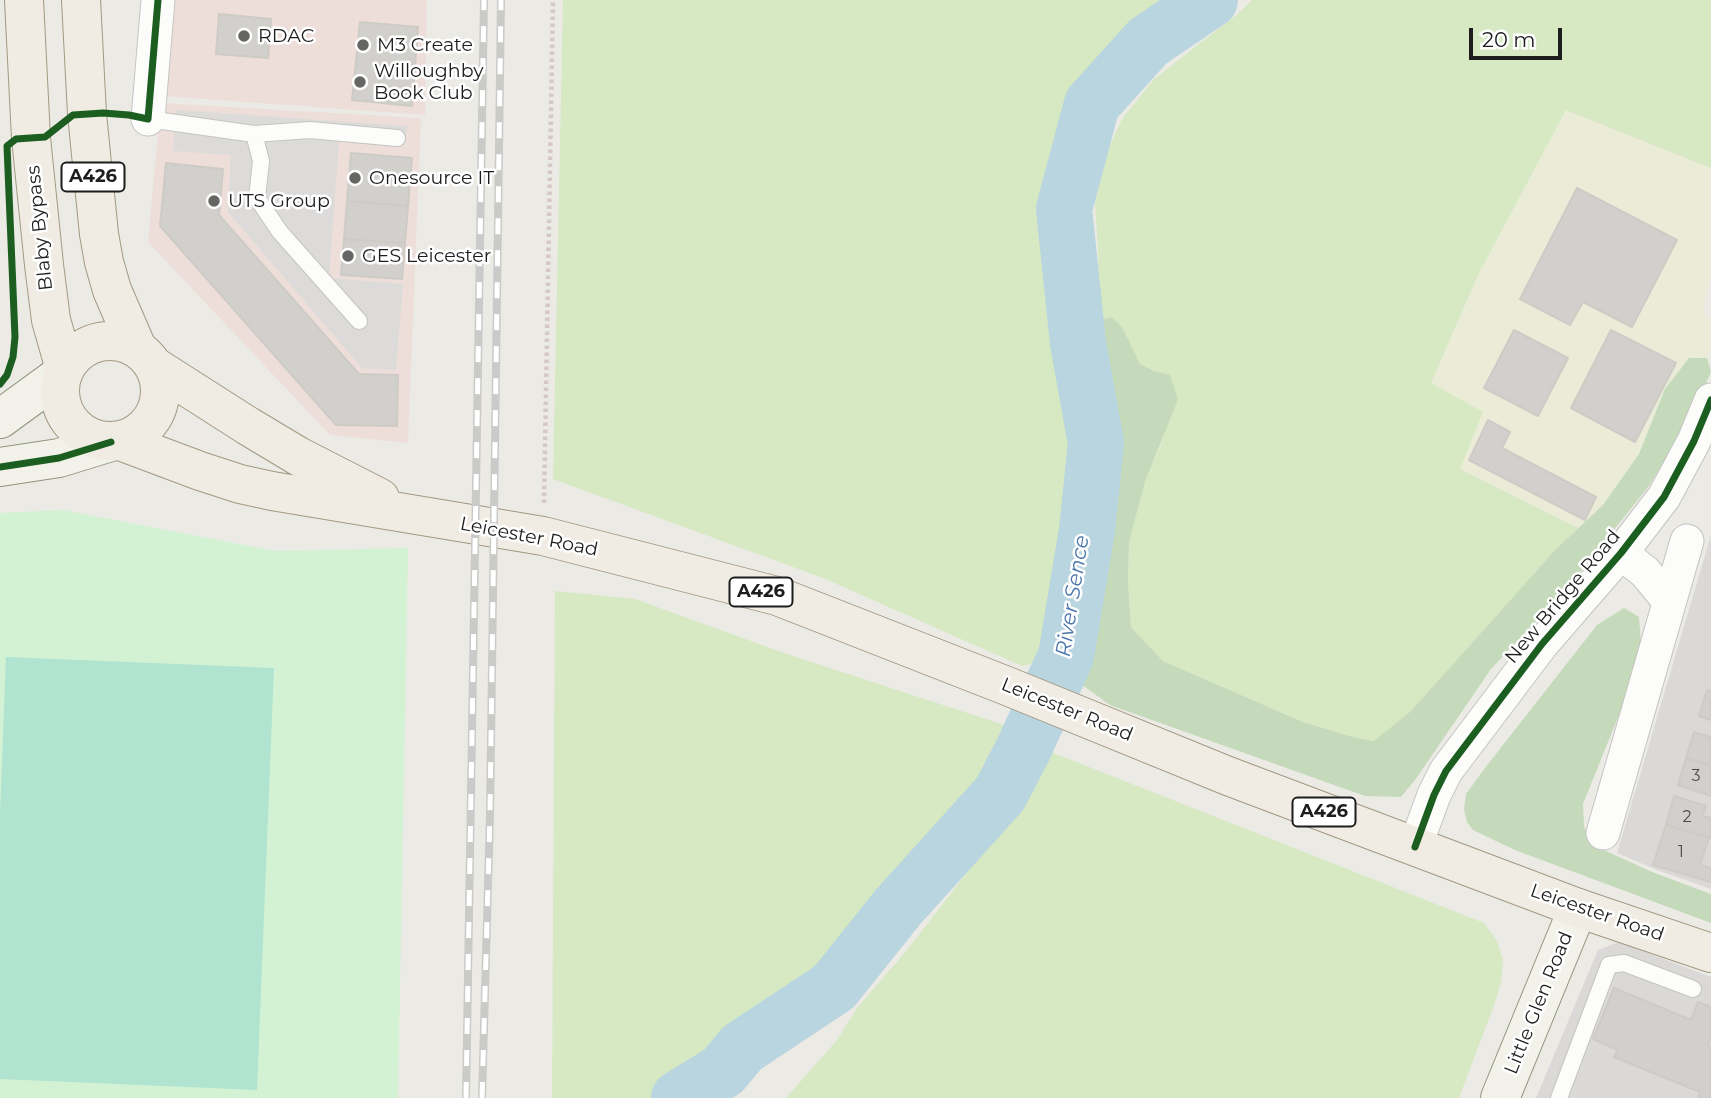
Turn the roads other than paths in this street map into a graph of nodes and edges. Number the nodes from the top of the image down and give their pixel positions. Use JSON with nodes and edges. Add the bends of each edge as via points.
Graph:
{"nodes":[{"id":1,"x":24,"y":0,"type":"edge"},
{"id":2,"x":81,"y":0,"type":"edge"},
{"id":3,"x":158,"y":0,"type":"edge"},
{"id":4,"x":148,"y":119,"type":"joint"},
{"id":5,"x":254,"y":134,"type":"junction"},
{"id":6,"x":397,"y":138,"type":"dead end"},
{"id":7,"x":359,"y":321,"type":"dead end"},
{"id":8,"x":146,"y":357,"type":"junction"},
{"id":9,"x":64,"y":371,"type":"junction"},
{"id":10,"x":1711,"y":400,"type":"edge"},
{"id":11,"x":0,"y":419,"type":"edge"},
{"id":12,"x":115,"y":441,"type":"junction"},
{"id":13,"x":0,"y":467,"type":"edge"},
{"id":14,"x":410,"y":513,"type":"junction"},
{"id":15,"x":1687,"y":541,"type":"dead end"},
{"id":16,"x":1622,"y":553,"type":"junction"},
{"id":17,"x":1669,"y":601,"type":"junction"},
{"id":18,"x":1604,"y":833,"type":"dead end"},
{"id":19,"x":1415,"y":847,"type":"junction"},
{"id":20,"x":1578,"y":908,"type":"junction"},
{"id":21,"x":1711,"y":953,"type":"edge"},
{"id":22,"x":1693,"y":989,"type":"dead end"},
{"id":23,"x":1503,"y":1097,"type":"edge"},
{"id":24,"x":1559,"y":1098,"type":"edge"}],
"edges":[{"from":1,"to":9,"type":"main road","name":"Blaby Bypass","number":"A426","via":[[44,265]]},
{"from":2,"to":8,"type":"main road","number":"A426","via":[[104,262],[112,290]]},
{"from":3,"to":4,"type":"street"},
{"from":4,"to":5,"type":"lane"},
{"from":5,"to":6,"type":"lane","via":[[310,130]]},
{"from":5,"to":7,"type":"lane","via":[[261,161],[257,198],[280,232]]},
{"from":8,"to":9,"type":"main road","via":[[121,342],[104,341],[88,345]]},
{"from":8,"to":12,"type":"main road","via":[[160,381],[156,412],[135,435]]},
{"from":8,"to":14,"type":"main road","name":"Leicester Road","number":"A426","via":[[298,456]]},
{"from":9,"to":11,"type":"main road"},
{"from":9,"to":12,"type":"main road","via":[[60,389],[69,420],[94,439]]},
{"from":10,"to":16,"type":"street","name":"New Bridge Road","via":[[1664,497]]},
{"from":12,"to":13,"type":"main road","via":[[59,458]]},
{"from":12,"to":14,"type":"main road","name":"Leicester Road","number":"A426","via":[[240,484]]},
{"from":14,"to":19,"type":"main road","name":"Leicester Road","number":"A426","via":[[543,536],[777,596]]},
{"from":15,"to":17,"type":"street"},
{"from":16,"to":17,"type":"street","name":"New Bridge Road"},
{"from":16,"to":19,"type":"street","name":"New Bridge Road","via":[[1542,644],[1446,771]]},
{"from":17,"to":18,"type":"street","via":[[1604,778]]},
{"from":19,"to":20,"type":"main road","name":"Leicester Road","number":"A426"},
{"from":20,"to":21,"type":"main road","name":"Leicester Road","number":"A426"},
{"from":20,"to":23,"type":"main road","name":"Little Glen Road"},
{"from":22,"to":24,"type":"lane","via":[[1624,963],[1609,965]]}]}
